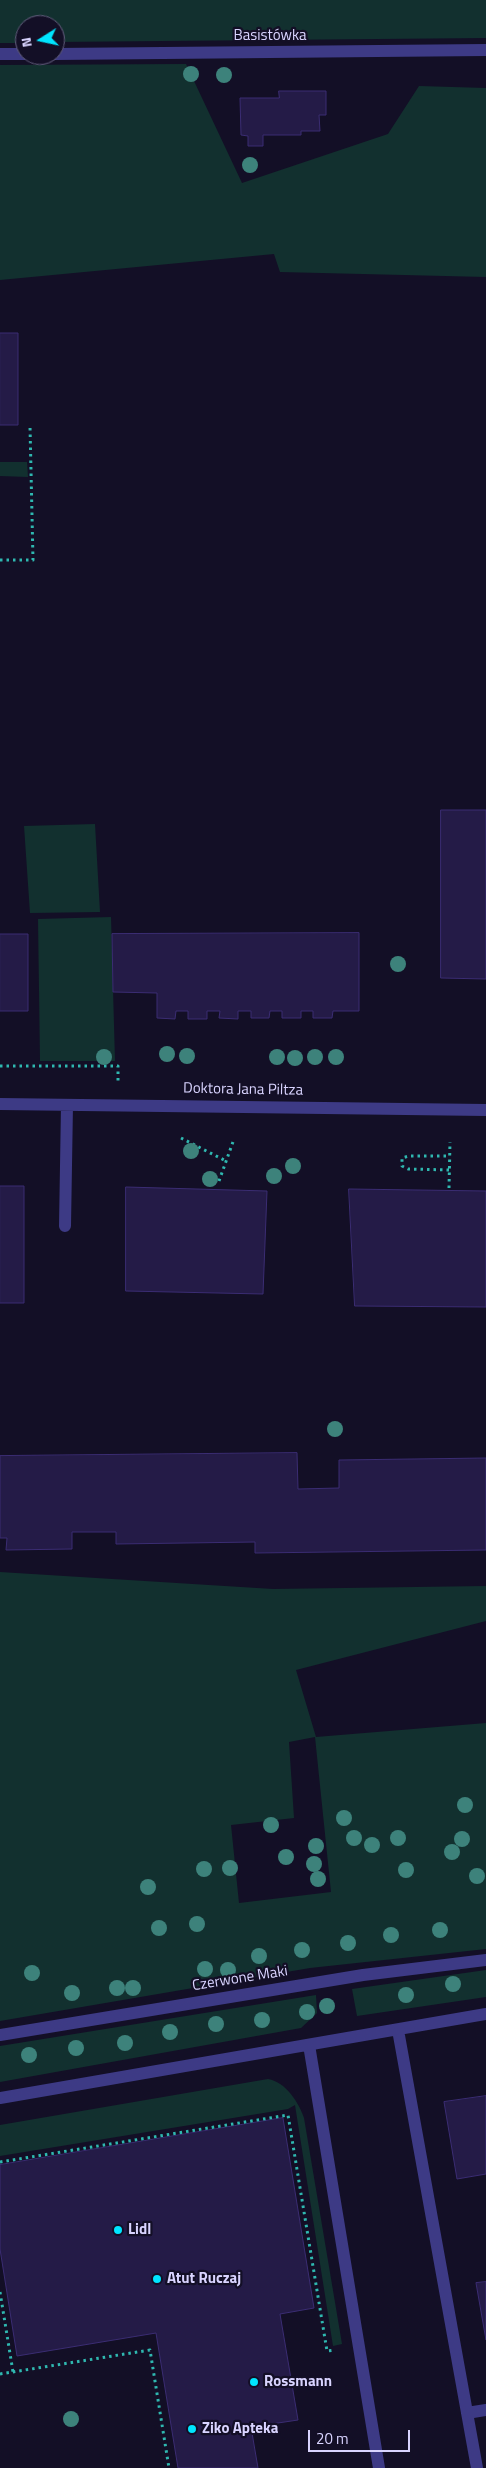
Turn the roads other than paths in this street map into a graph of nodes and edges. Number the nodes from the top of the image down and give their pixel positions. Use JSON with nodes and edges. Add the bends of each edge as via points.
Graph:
{"nodes":[{"id":1,"x":486,"y":50,"type":"edge"},
{"id":2,"x":0,"y":54,"type":"edge"},
{"id":3,"x":15,"y":54,"type":"edge"},
{"id":4,"x":65,"y":54,"type":"edge"},
{"id":5,"x":0,"y":1104,"type":"edge"},
{"id":6,"x":67,"y":1105,"type":"junction"},
{"id":7,"x":486,"y":1110,"type":"edge"},
{"id":8,"x":65,"y":1226,"type":"dead end"},
{"id":9,"x":486,"y":1960,"type":"edge"},
{"id":10,"x":486,"y":2014,"type":"edge"},
{"id":11,"x":398,"y":2030,"type":"junction"},
{"id":12,"x":0,"y":2035,"type":"edge"},
{"id":13,"x":309,"y":2045,"type":"junction"},
{"id":14,"x":0,"y":2098,"type":"edge"},
{"id":15,"x":486,"y":2410,"type":"edge"},
{"id":16,"x":467,"y":2413,"type":"junction"},
{"id":17,"x":379,"y":2468,"type":"edge"},
{"id":18,"x":477,"y":2468,"type":"edge"}],
"edges":[{"from":1,"to":4,"type":"street","name":"Basistówka"},
{"from":2,"to":3,"type":"street"},
{"from":5,"to":6,"type":"street","name":"Doktora Jana Piltza"},
{"from":6,"to":7,"type":"street","name":"Doktora Jana Piltza"},
{"from":6,"to":8,"type":"street"},
{"from":9,"to":12,"type":"street","name":"Czerwone Maki","via":[[363,1975]]},
{"from":10,"to":11,"type":"street"},
{"from":11,"to":13,"type":"street"},
{"from":11,"to":16,"type":"street"},
{"from":13,"to":14,"type":"street"},
{"from":13,"to":17,"type":"street"},
{"from":15,"to":16,"type":"street"},
{"from":16,"to":18,"type":"street"}]}
